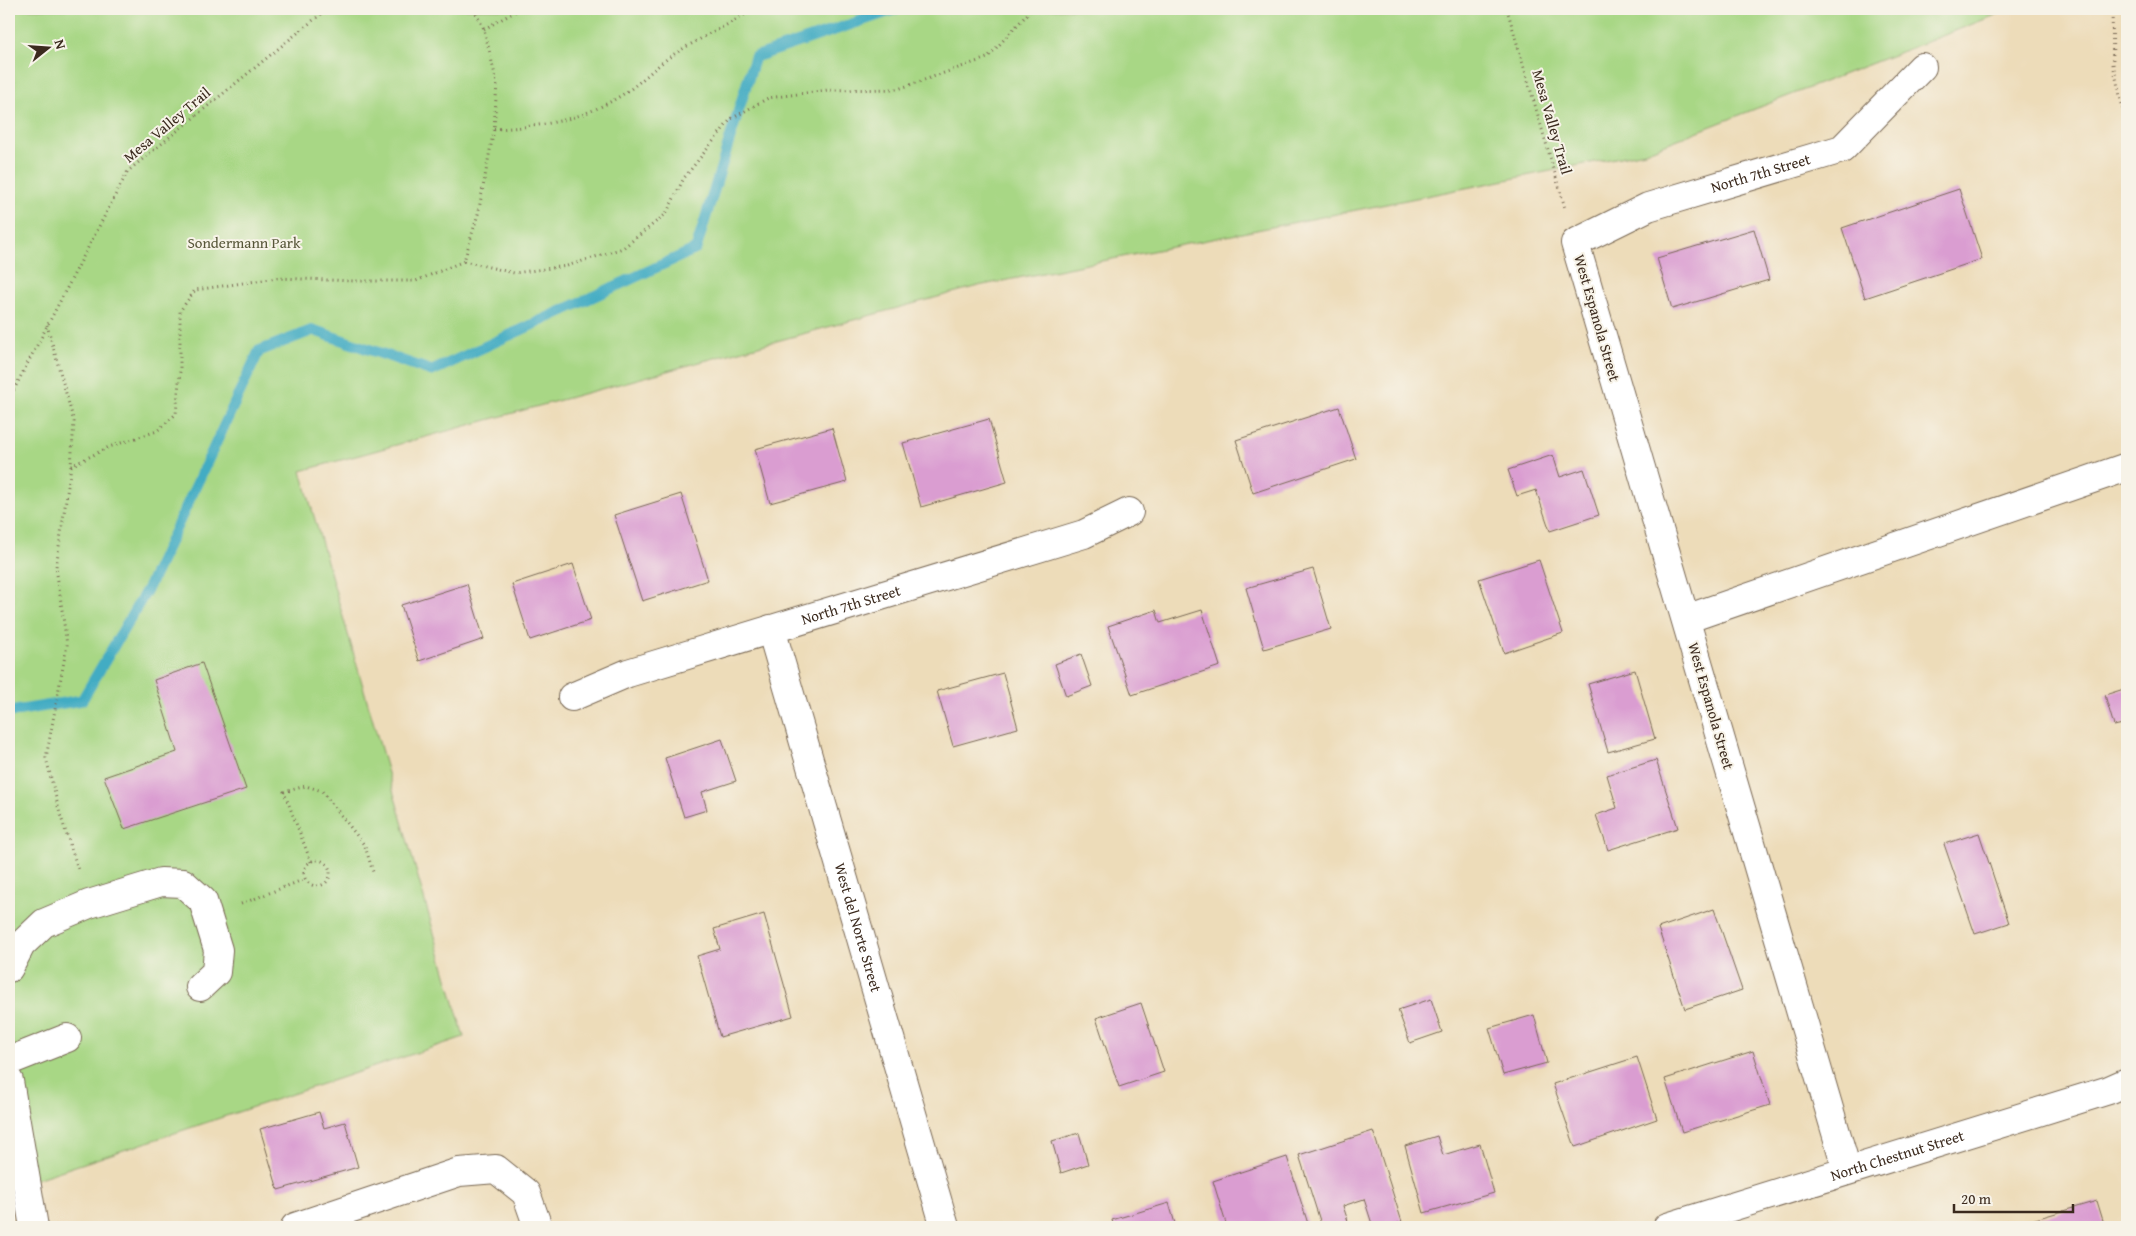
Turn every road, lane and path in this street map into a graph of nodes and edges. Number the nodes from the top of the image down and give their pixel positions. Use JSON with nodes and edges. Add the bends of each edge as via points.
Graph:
{"nodes":[{"id":1,"x":327,"y":9,"type":"edge"},
{"id":2,"x":474,"y":9,"type":"edge"},
{"id":3,"x":520,"y":9,"type":"edge"},
{"id":4,"x":753,"y":9,"type":"edge"},
{"id":5,"x":1032,"y":9,"type":"edge"},
{"id":6,"x":1507,"y":9,"type":"edge"},
{"id":7,"x":2112,"y":9,"type":"edge"},
{"id":8,"x":484,"y":28,"type":"junction"},
{"id":9,"x":1922,"y":67,"type":"dead end"},
{"id":10,"x":2127,"y":128,"type":"edge"},
{"id":11,"x":494,"y":129,"type":"junction"},
{"id":12,"x":1575,"y":243,"type":"junction"},
{"id":13,"x":464,"y":261,"type":"junction"},
{"id":14,"x":47,"y":325,"type":"junction"},
{"id":15,"x":9,"y":399,"type":"edge"},
{"id":16,"x":71,"y":466,"type":"junction"},
{"id":17,"x":2127,"y":467,"type":"edge"},
{"id":18,"x":1129,"y":512,"type":"dead end"},
{"id":19,"x":1686,"y":619,"type":"junction"},
{"id":20,"x":771,"y":629,"type":"junction"},
{"id":21,"x":572,"y":697,"type":"dead end"},
{"id":22,"x":311,"y":862,"type":"junction"},
{"id":23,"x":373,"y":872,"type":"dead end"},
{"id":24,"x":305,"y":879,"type":"junction"},
{"id":25,"x":266,"y":895,"type":"dead end"},
{"id":26,"x":89,"y":904,"type":"junction"},
{"id":27,"x":9,"y":968,"type":"edge"},
{"id":28,"x":200,"y":987,"type":"dead end"},
{"id":29,"x":67,"y":1038,"type":"dead end"},
{"id":30,"x":9,"y":1061,"type":"edge"},
{"id":31,"x":9,"y":1081,"type":"edge"},
{"id":32,"x":2127,"y":1082,"type":"edge"},
{"id":33,"x":1848,"y":1170,"type":"junction"},
{"id":34,"x":34,"y":1227,"type":"edge"},
{"id":35,"x":295,"y":1227,"type":"edge"},
{"id":36,"x":538,"y":1227,"type":"edge"},
{"id":37,"x":945,"y":1227,"type":"edge"},
{"id":38,"x":1667,"y":1227,"type":"edge"}],
"edges":[{"from":1,"to":14,"type":"path","name":"Mesa Valley Trail","via":[[128,171]]},
{"from":2,"to":8,"type":"path"},
{"from":3,"to":8,"type":"path"},
{"from":4,"to":11,"type":"path","via":[[667,59],[625,93],[576,118],[528,128]]},
{"from":5,"to":13,"type":"path","via":[[987,58],[898,90],[828,90],[768,98],[737,116],[684,178],[666,214],[624,248],[567,266],[514,273]]},
{"from":6,"to":12,"type":"path","name":"Mesa Valley Trail"},
{"from":7,"to":10,"type":"path","via":[[2113,64]]},
{"from":8,"to":11,"type":"path","via":[[496,83]]},
{"from":9,"to":12,"type":"street","name":"North 7th Street","via":[[1842,149],[1648,206]]},
{"from":11,"to":13,"type":"path","via":[[478,214]]},
{"from":12,"to":19,"type":"street","name":"West Espanola Street"},
{"from":13,"to":16,"type":"path","via":[[416,281],[277,278],[195,290],[180,311],[176,414],[157,432],[109,447]]},
{"from":14,"to":15,"type":"path","name":"Mesa Valley Trail"},
{"from":14,"to":16,"type":"path","via":[[74,422]]},
{"from":16,"to":26,"type":"path","via":[[56,567],[67,644],[46,758]]},
{"from":17,"to":19,"type":"street"},
{"from":18,"to":20,"type":"street","name":"North 7th Street","via":[[1084,534]]},
{"from":19,"to":33,"type":"street","name":"West Espanola Street"},
{"from":20,"to":21,"type":"street","name":"North 7th Street","via":[[628,673]]},
{"from":20,"to":37,"type":"street","name":"West del Norte Street"},
{"from":22,"to":23,"type":"path","via":[[284,792],[306,786],[322,791],[355,832],[365,846]]},
{"from":22,"to":24,"type":"path","via":[[304,869]]},
{"from":22,"to":24,"type":"path","via":[[325,863],[330,878],[315,887]]},
{"from":24,"to":25,"type":"path"},
{"from":26,"to":27,"type":"street","via":[[44,923],[21,945]]},
{"from":26,"to":28,"type":"street","via":[[160,882],[183,883],[203,901],[218,950],[216,972]]},
{"from":29,"to":30,"type":"street"},
{"from":31,"to":34,"type":"street"},
{"from":32,"to":33,"type":"street","name":"North Chestnut Street"},
{"from":33,"to":38,"type":"street","name":"North Chestnut Street"},
{"from":35,"to":36,"type":"street","via":[[460,1172],[496,1169],[526,1193]]}]}
